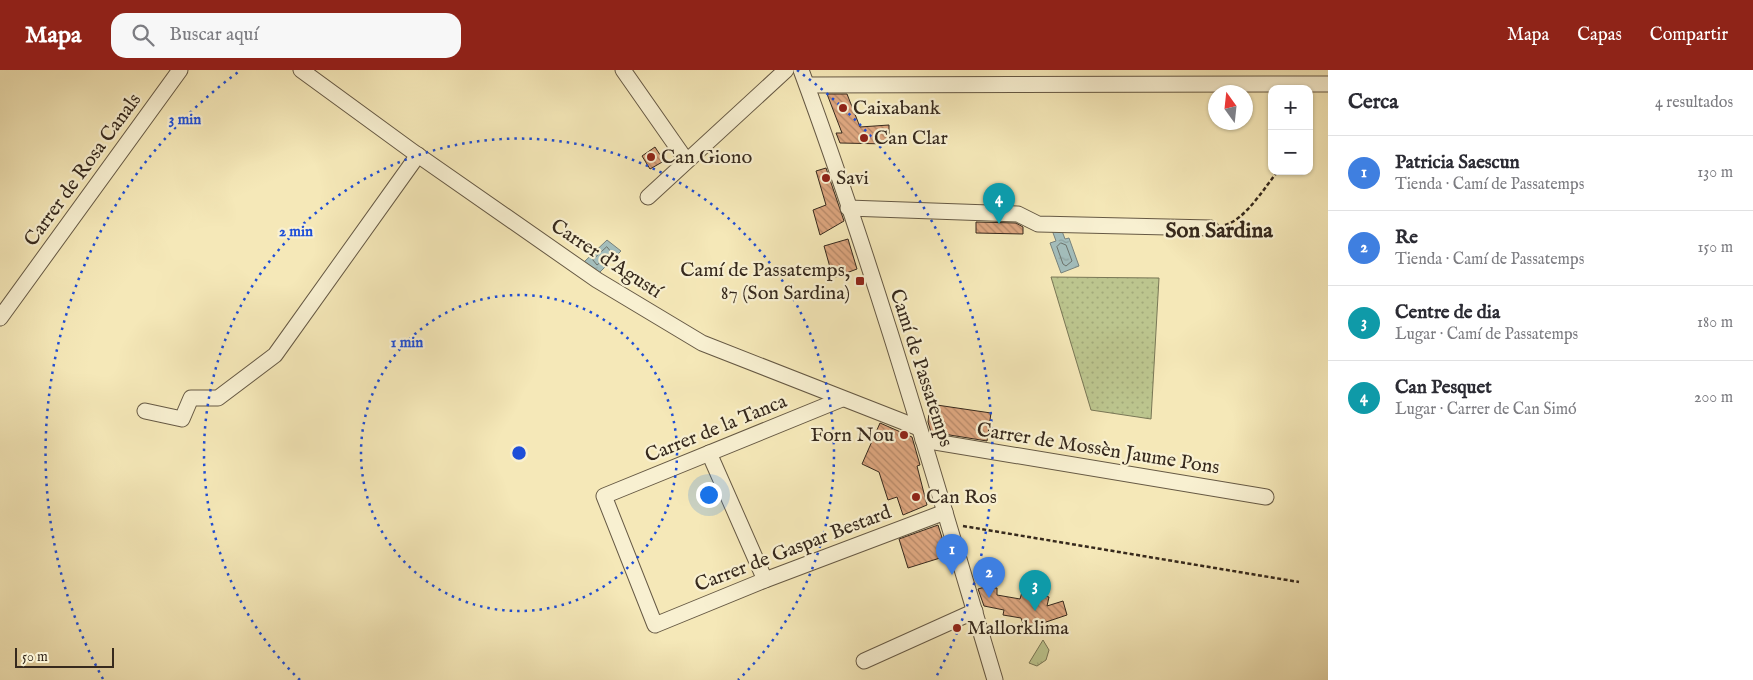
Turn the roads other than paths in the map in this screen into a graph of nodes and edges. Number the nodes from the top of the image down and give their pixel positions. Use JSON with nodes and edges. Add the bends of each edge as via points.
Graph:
{"nodes":[{"id":1,"x":180,"y":70,"type":"edge"},
{"id":2,"x":301,"y":70,"type":"edge"},
{"id":3,"x":623,"y":70,"type":"edge"},
{"id":4,"x":786,"y":70,"type":"edge"},
{"id":5,"x":801,"y":70,"type":"edge"},
{"id":6,"x":1328,"y":84,"type":"edge"},
{"id":7,"x":807,"y":85,"type":"junction"},
{"id":8,"x":418,"y":155,"type":"junction"},
{"id":9,"x":686,"y":160,"type":"junction"},
{"id":10,"x":648,"y":197,"type":"dead end"},
{"id":11,"x":848,"y":208,"type":"junction"},
{"id":12,"x":1211,"y":228,"type":"road end"},
{"id":13,"x":0,"y":318,"type":"edge"},
{"id":14,"x":842,"y":399,"type":"junction"},
{"id":15,"x":145,"y":412,"type":"dead end"},
{"id":16,"x":921,"y":434,"type":"junction"},
{"id":17,"x":709,"y":453,"type":"junction"},
{"id":18,"x":1266,"y":496,"type":"dead end"},
{"id":19,"x":947,"y":518,"type":"junction"},
{"id":20,"x":765,"y":580,"type":"junction"},
{"id":21,"x":975,"y":611,"type":"junction"},
{"id":22,"x":655,"y":625,"type":"joint"},
{"id":23,"x":864,"y":661,"type":"dead end"},
{"id":24,"x":995,"y":680,"type":"edge"}],
"edges":[{"from":1,"to":13,"type":"street","name":"Carrer de Rosa Canals"},
{"from":2,"to":8,"type":"street","name":"Carrer d'Agustí"},
{"from":3,"to":9,"type":"street"},
{"from":4,"to":9,"type":"street"},
{"from":5,"to":7,"type":"street","name":"Camí de Passatemps"},
{"from":6,"to":7,"type":"street"},
{"from":7,"to":11,"type":"street","name":"Camí de Passatemps"},
{"from":8,"to":14,"type":"street","name":"Carrer d'Agustí","via":[[597,280],[702,343]]},
{"from":8,"to":15,"type":"street","via":[[275,355],[218,398],[191,398],[182,418]]},
{"from":9,"to":10,"type":"street"},
{"from":11,"to":12,"type":"street","via":[[1018,214],[1038,224]]},
{"from":11,"to":16,"type":"street","name":"Camí de Passatemps"},
{"from":14,"to":16,"type":"street","name":"Carrer d'Agustí"},
{"from":14,"to":17,"type":"street","name":"Carrer de la Tanca"},
{"from":16,"to":18,"type":"street","name":"Carrer de Mossèn Jaume Pons"},
{"from":16,"to":19,"type":"street","name":"Camí de Passatemps"},
{"from":17,"to":20,"type":"street"},
{"from":17,"to":22,"type":"street","name":"Carrer de la Tanca","via":[[604,496]]},
{"from":19,"to":20,"type":"street","name":"Carrer de Gaspar Bestard"},
{"from":19,"to":21,"type":"street","name":"Camí de Passatemps"},
{"from":20,"to":22,"type":"street","name":"Carrer de Gaspar Bestard"},
{"from":21,"to":23,"type":"street"},
{"from":21,"to":24,"type":"street","name":"Camí de Passatemps"}]}
